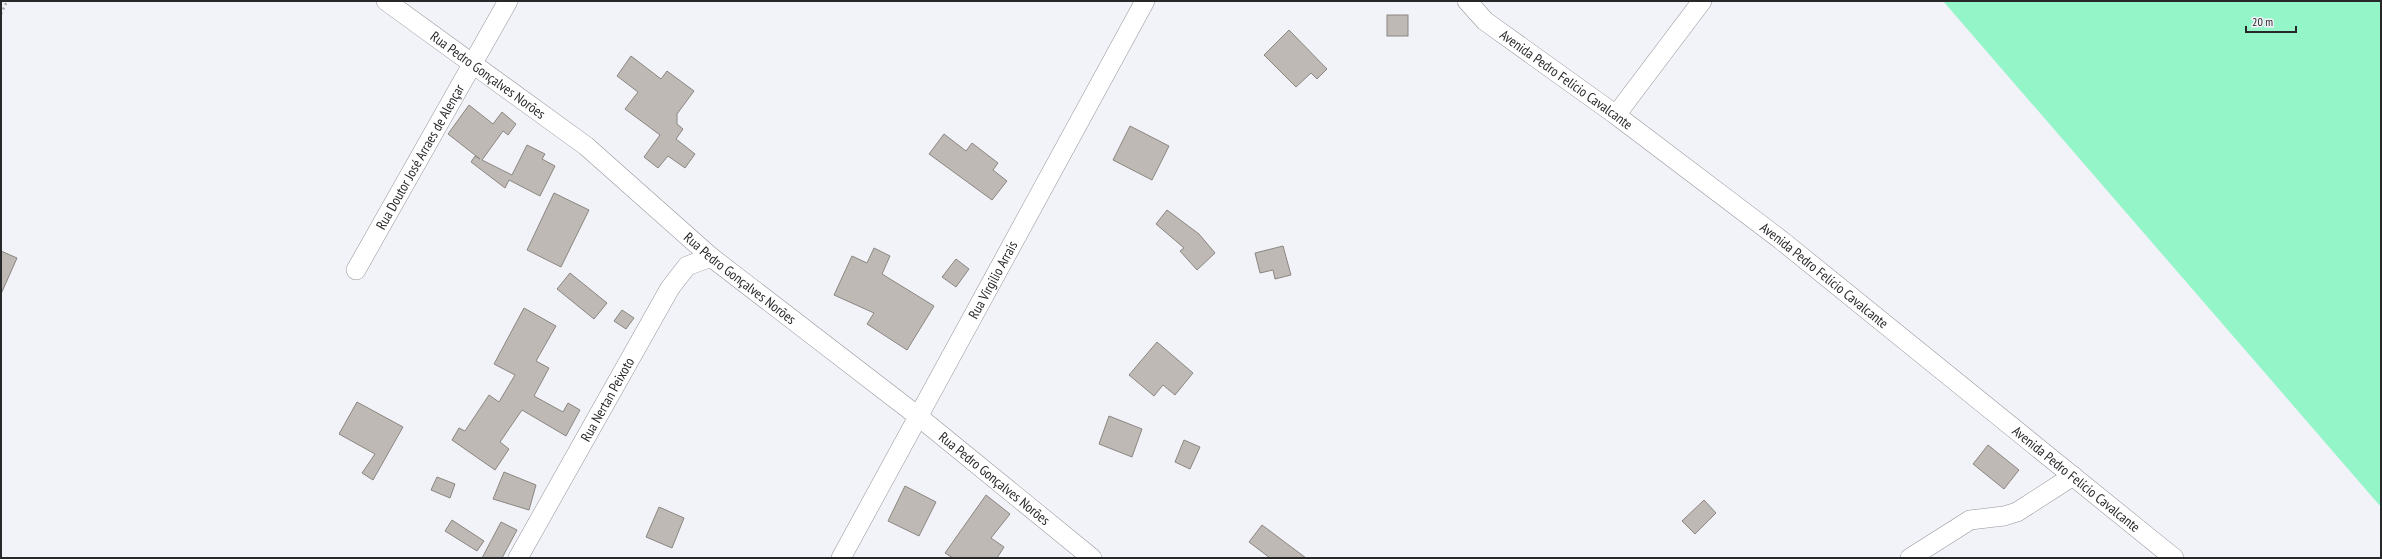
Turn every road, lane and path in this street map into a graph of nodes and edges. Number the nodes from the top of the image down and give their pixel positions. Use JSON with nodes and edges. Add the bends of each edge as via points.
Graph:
{"nodes":[{"id":1,"x":7,"y":1,"type":"edge"},
{"id":2,"x":386,"y":1,"type":"edge"},
{"id":3,"x":508,"y":1,"type":"edge"},
{"id":4,"x":1145,"y":1,"type":"edge"},
{"id":5,"x":1702,"y":1,"type":"edge"},
{"id":6,"x":1475,"y":4,"type":"edge"},
{"id":7,"x":1,"y":14,"type":"edge"},
{"id":8,"x":471,"y":64,"type":"junction"},
{"id":9,"x":1616,"y":115,"type":"junction"},
{"id":10,"x":711,"y":257,"type":"junction"},
{"id":11,"x":356,"y":270,"type":"dead end"},
{"id":12,"x":919,"y":417,"type":"junction"},
{"id":13,"x":2073,"y":476,"type":"junction"},
{"id":14,"x":518,"y":558,"type":"edge"},
{"id":15,"x":841,"y":558,"type":"edge"},
{"id":16,"x":1092,"y":558,"type":"edge"},
{"id":17,"x":1910,"y":558,"type":"edge"},
{"id":18,"x":2174,"y":558,"type":"edge"}],
"edges":[{"from":1,"to":7,"type":"path"},
{"from":2,"to":8,"type":"street","name":"Rua Pedro Gonçalves Norões"},
{"from":3,"to":8,"type":"street","name":"Rua Doutor José Arraes de Alençar"},
{"from":4,"to":12,"type":"street","name":"Rua Virgilio Arrais"},
{"from":5,"to":9,"type":"street"},
{"from":6,"to":9,"type":"street","name":"Avenida Pedro Felício Cavalcante","via":[[1485,21]]},
{"from":8,"to":10,"type":"street","name":"Rua Pedro Gonçalves Norões","via":[[586,146]]},
{"from":8,"to":11,"type":"street","name":"Rua Doutor José Arraes de Alençar"},
{"from":9,"to":13,"type":"street","name":"Avenida Pedro Felício Cavalcante","via":[[1774,235]]},
{"from":10,"to":12,"type":"street","name":"Rua Pedro Gonçalves Norões"},
{"from":10,"to":14,"type":"street","name":"Rua Nertan Peixoto","via":[[687,266],[670,288]]},
{"from":12,"to":15,"type":"street","name":"Rua Virgilio Arrais"},
{"from":12,"to":16,"type":"street","name":"Rua Pedro Gonçalves Norões"},
{"from":13,"to":17,"type":"street","via":[[2017,512],[1970,520]]},
{"from":13,"to":18,"type":"street","name":"Avenida Pedro Felício Cavalcante"}]}
